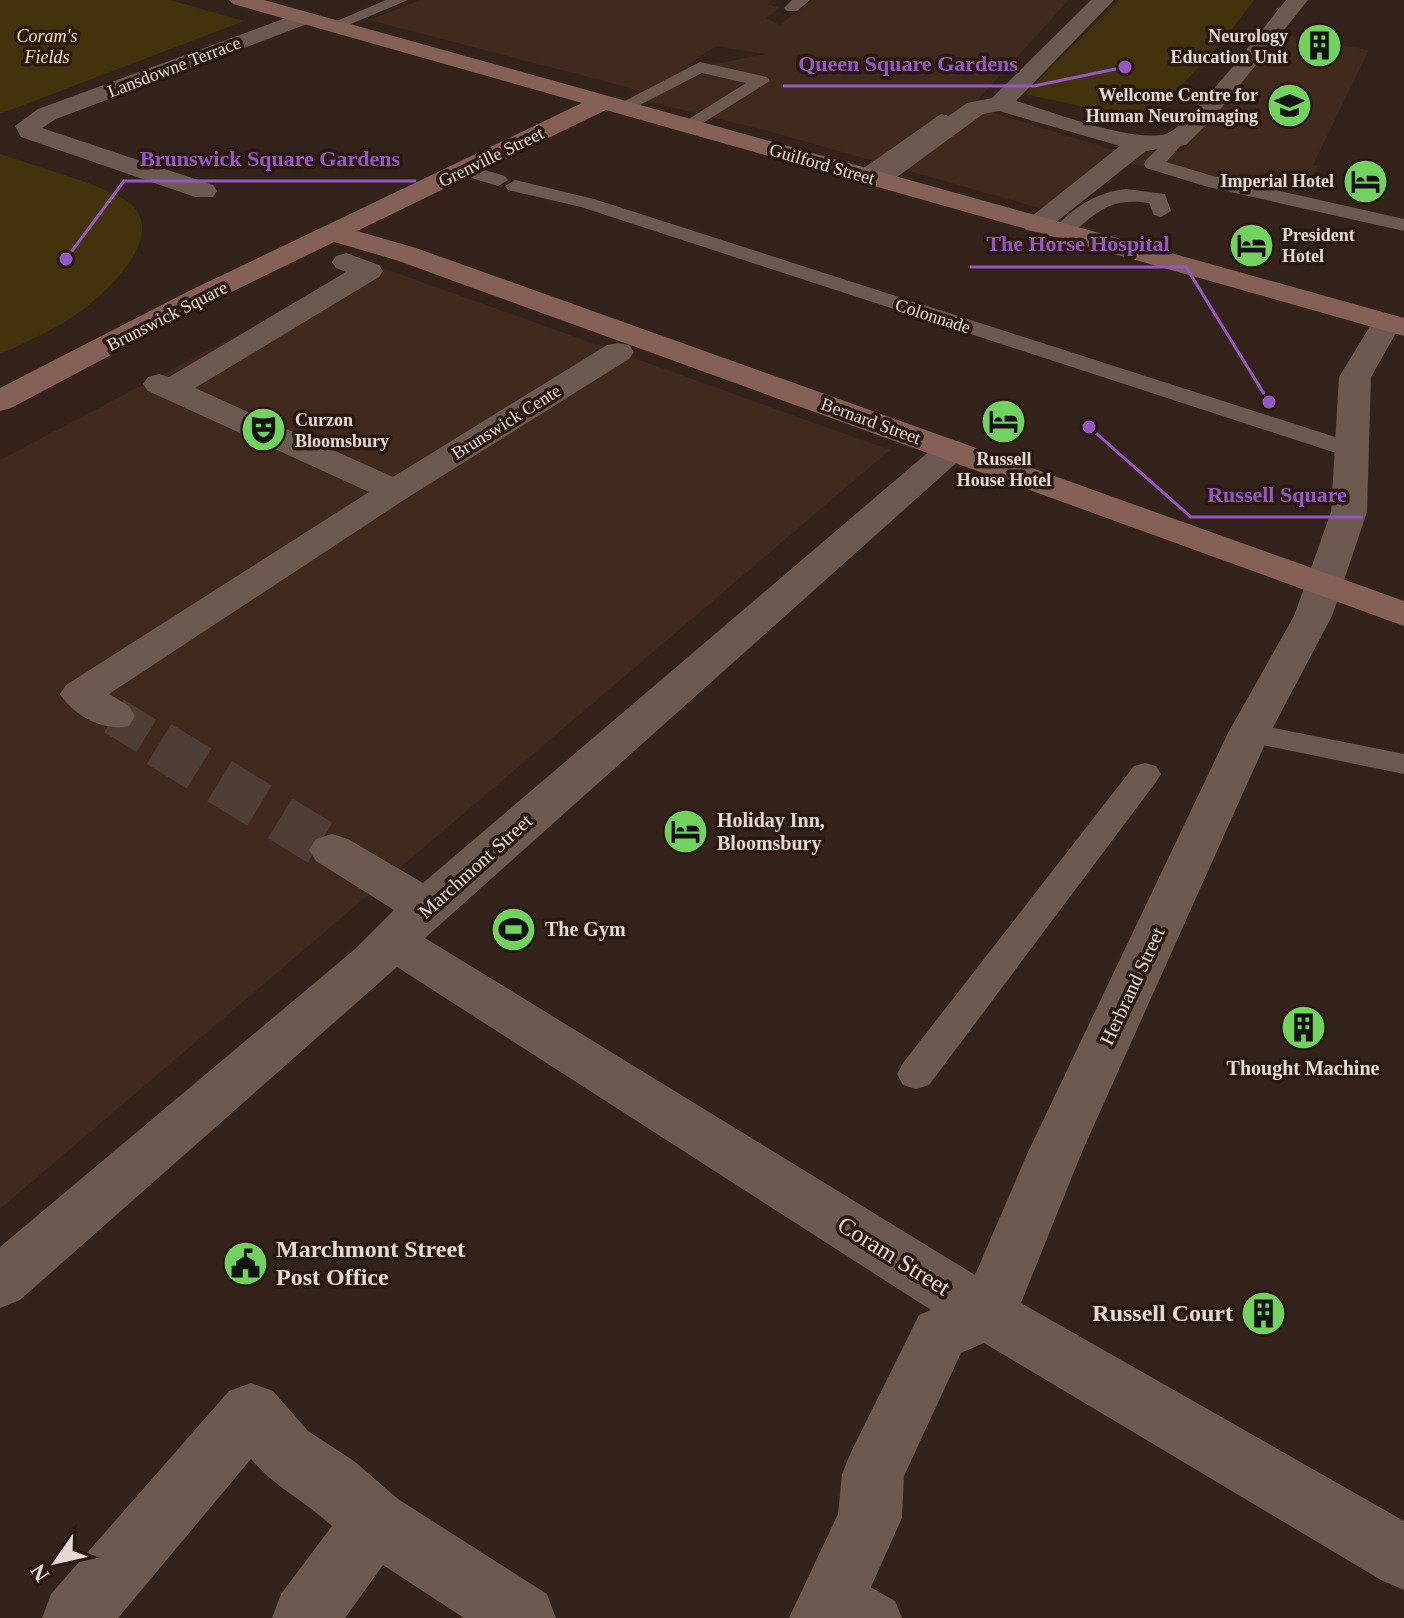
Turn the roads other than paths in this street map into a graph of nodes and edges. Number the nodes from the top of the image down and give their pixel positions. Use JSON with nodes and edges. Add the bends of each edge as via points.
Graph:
{"nodes":[{"id":1,"x":240,"y":0,"type":"edge"},
{"id":2,"x":400,"y":0,"type":"edge"},
{"id":3,"x":1103,"y":0,"type":"edge"},
{"id":4,"x":1297,"y":0,"type":"edge"},
{"id":5,"x":302,"y":18,"type":"junction"},
{"id":6,"x":333,"y":26,"type":"junction"},
{"id":7,"x":613,"y":104,"type":"junction"},
{"id":8,"x":1000,"y":104,"type":"junction"},
{"id":9,"x":941,"y":119,"type":"dead end"},
{"id":10,"x":690,"y":126,"type":"junction"},
{"id":11,"x":1177,"y":140,"type":"junction"},
{"id":12,"x":1139,"y":144,"type":"junction"},
{"id":13,"x":465,"y":170,"type":"junction"},
{"id":14,"x":877,"y":174,"type":"junction"},
{"id":15,"x":204,"y":191,"type":"dead end"},
{"id":16,"x":1161,"y":211,"type":"dead end"},
{"id":17,"x":1404,"y":225,"type":"edge"},
{"id":18,"x":1049,"y":228,"type":"junction"},
{"id":19,"x":340,"y":248,"type":"junction"},
{"id":20,"x":1395,"y":325,"type":"edge"},
{"id":21,"x":618,"y":352,"type":"dead end"},
{"id":22,"x":0,"y":401,"type":"edge"},
{"id":23,"x":951,"y":450,"type":"junction"},
{"id":24,"x":1351,"y":450,"type":"junction"},
{"id":25,"x":395,"y":491,"type":"junction"},
{"id":26,"x":1323,"y":585,"type":"junction"},
{"id":27,"x":1404,"y":614,"type":"edge"},
{"id":28,"x":114,"y":716,"type":"tunnel mouth"},
{"id":29,"x":1249,"y":733,"type":"junction"},
{"id":30,"x":1404,"y":764,"type":"edge"},
{"id":31,"x":1145,"y":774,"type":"dead end"},
{"id":32,"x":332,"y":850,"type":"tunnel mouth"},
{"id":33,"x":410,"y":924,"type":"junction"},
{"id":34,"x":916,"y":1074,"type":"dead end"},
{"id":35,"x":0,"y":1282,"type":"edge"},
{"id":36,"x":987,"y":1314,"type":"junction"},
{"id":37,"x":375,"y":1522,"type":"junction"},
{"id":38,"x":1404,"y":1557,"type":"edge"},
{"id":39,"x":845,"y":1609,"type":"edge"},
{"id":40,"x":75,"y":1618,"type":"edge"},
{"id":41,"x":305,"y":1618,"type":"edge"},
{"id":42,"x":523,"y":1618,"type":"edge"}],
"edges":[{"from":1,"to":5,"type":"main road","name":"Guilford Street"},
{"from":2,"to":6,"type":"lane"},
{"from":3,"to":8,"type":"street"},
{"from":4,"to":11,"type":"street"},
{"from":5,"to":6,"type":"main road","name":"Guilford Street"},
{"from":5,"to":15,"type":"street","name":"Lansdowne Terrace","via":[[29,123],[27,129]]},
{"from":6,"to":7,"type":"main road","name":"Guilford Street"},
{"from":7,"to":10,"type":"main road","name":"Guilford Street"},
{"from":7,"to":10,"type":"lane","via":[[700,67],[761,81]]},
{"from":7,"to":13,"type":"main road","name":"Grenville Street"},
{"from":8,"to":12,"type":"street"},
{"from":8,"to":14,"type":"street","via":[[976,108]]},
{"from":9,"to":14,"type":"lane"},
{"from":10,"to":14,"type":"main road","name":"Guilford Street"},
{"from":11,"to":12,"type":"street"},
{"from":11,"to":17,"type":"lane","via":[[1153,164]]},
{"from":12,"to":18,"type":"street"},
{"from":13,"to":19,"type":"main road","name":"Grenville Street"},
{"from":13,"to":24,"type":"lane","name":"Colonnade","via":[[587,203]]},
{"from":14,"to":18,"type":"main road","name":"Guilford Street"},
{"from":16,"to":18,"type":"lane","via":[[1158,198],[1114,195]]},
{"from":18,"to":20,"type":"main road","name":"Guilford Street"},
{"from":19,"to":22,"type":"main road","name":"Brunswick Square","via":[[199,297]]},
{"from":19,"to":23,"type":"main road","name":"Bernard Street","via":[[421,259]]},
{"from":19,"to":25,"type":"street","via":[[369,271],[166,386]]},
{"from":20,"to":24,"type":"street","name":"Herbrand Street","via":[[1355,377]]},
{"from":21,"to":25,"type":"street","name":"Brunswick Cente"},
{"from":23,"to":26,"type":"main road","name":"Bernard Street"},
{"from":23,"to":33,"type":"street","name":"Marchmont Street"},
{"from":24,"to":26,"type":"street","name":"Herbrand Street","via":[[1349,512]]},
{"from":25,"to":28,"type":"street","name":"Brunswick Cente","via":[[80,694]]},
{"from":26,"to":27,"type":"main road","name":"Bernard Street"},
{"from":26,"to":29,"type":"street","name":"Herbrand Street","via":[[1313,616]]},
{"from":29,"to":30,"type":"lane"},
{"from":29,"to":36,"type":"street","name":"Herbrand Street","via":[[1055,1152]]},
{"from":31,"to":34,"type":"lane"},
{"from":32,"to":33,"type":"street","name":"Coram Street"},
{"from":33,"to":35,"type":"street","name":"Marchmont Street"},
{"from":33,"to":36,"type":"street","name":"Coram Street"},
{"from":36,"to":38,"type":"street","name":"Coram Street"},
{"from":36,"to":39,"type":"street","via":[[940,1334],[873,1474],[870,1518]]},
{"from":37,"to":40,"type":"street","via":[[332,1483],[286,1453],[251,1412]]},
{"from":37,"to":41,"type":"street"},
{"from":37,"to":42,"type":"street"}]}
